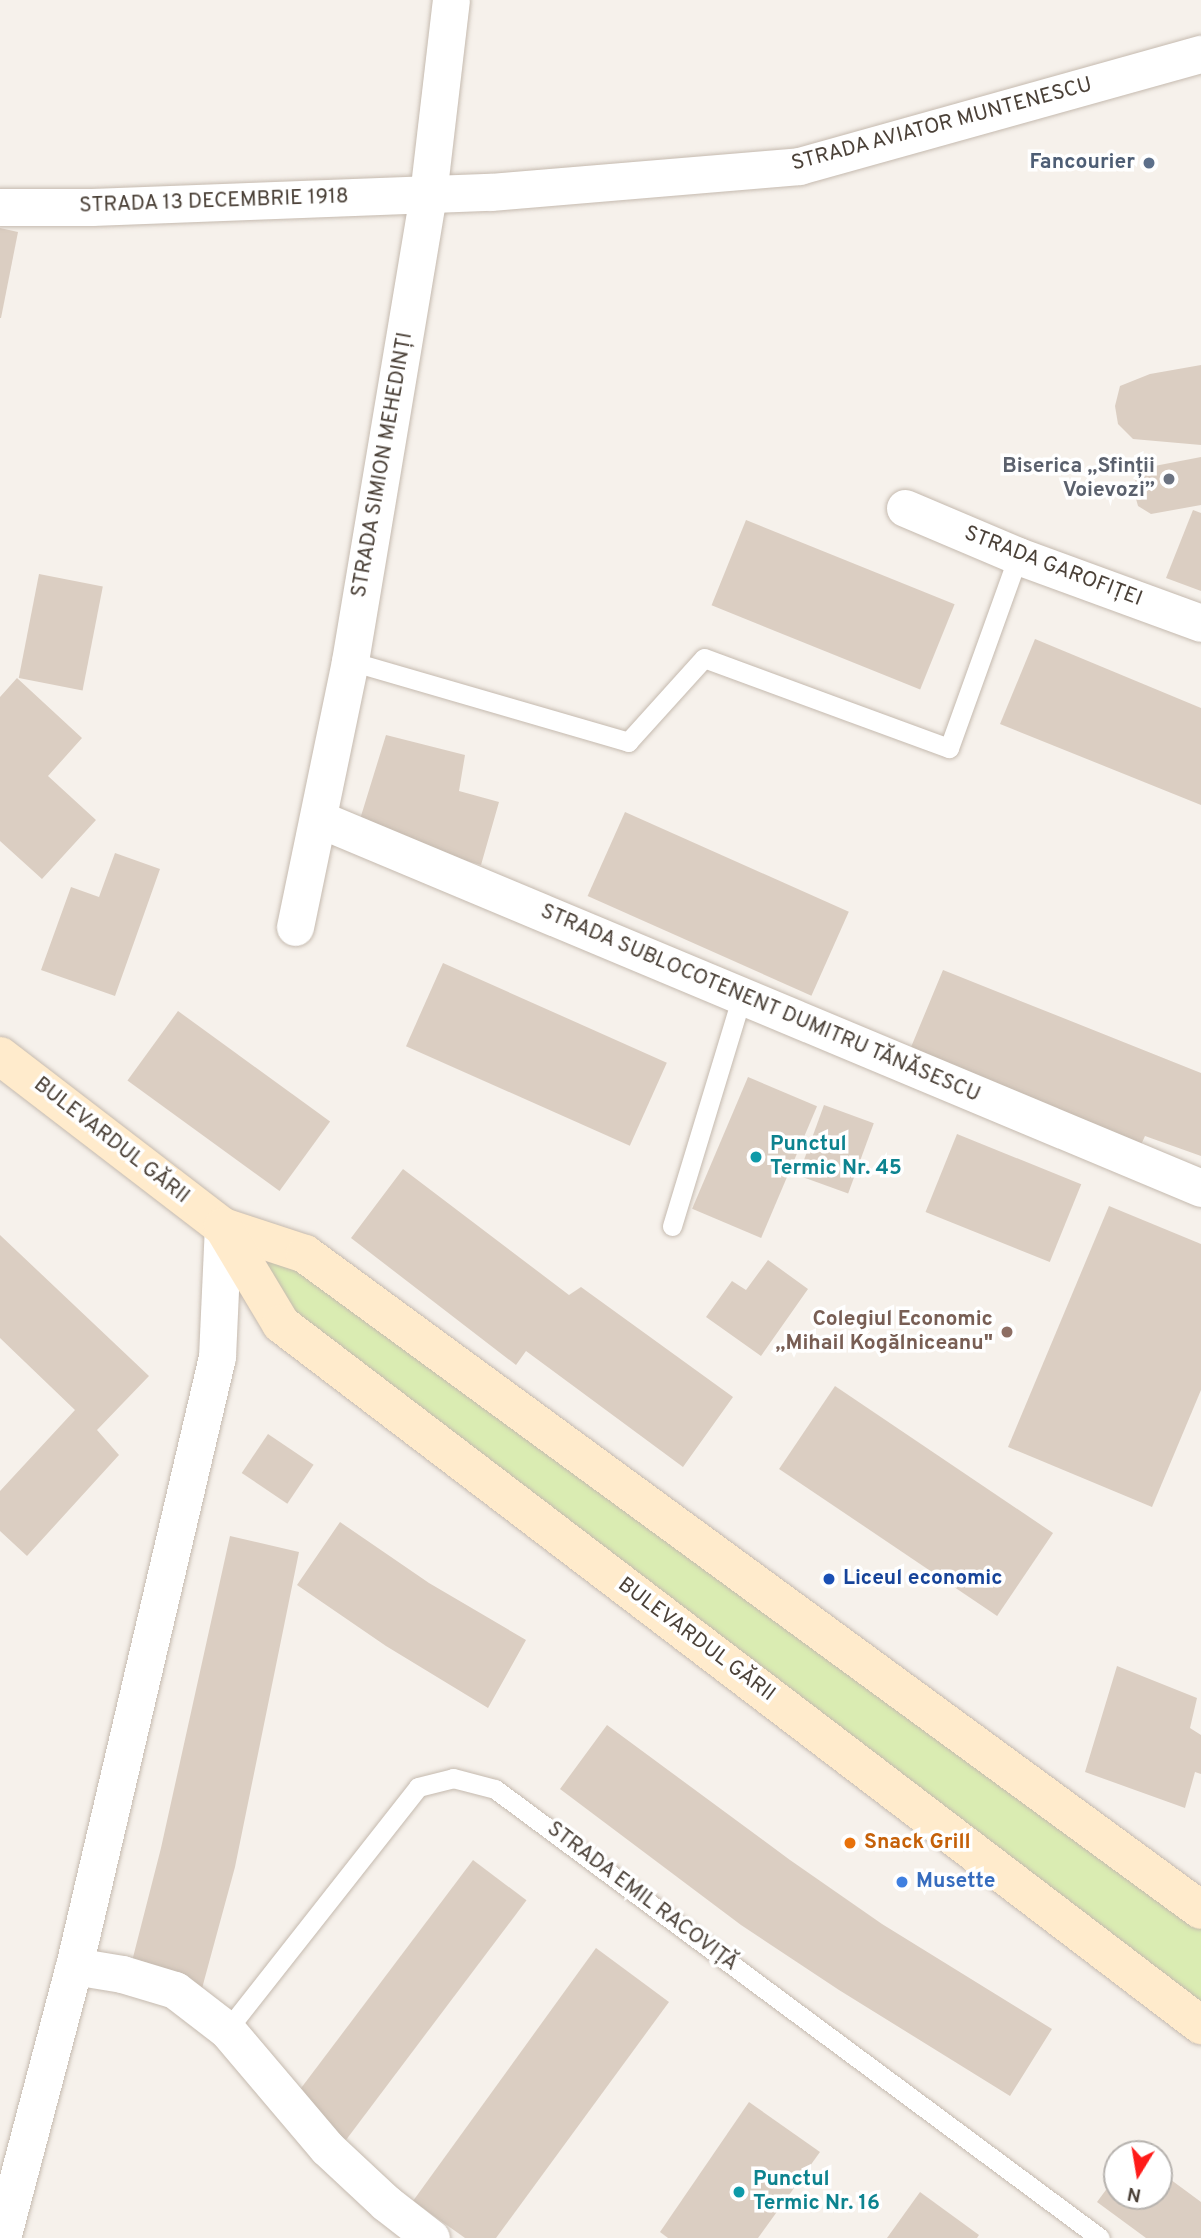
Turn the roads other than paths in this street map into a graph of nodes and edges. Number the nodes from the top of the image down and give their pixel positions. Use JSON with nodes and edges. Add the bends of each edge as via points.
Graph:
{"nodes":[{"id":1,"x":451,"y":0,"type":"edge"},
{"id":2,"x":1201,"y":54,"type":"edge"},
{"id":3,"x":428,"y":195,"type":"junction"},
{"id":4,"x":0,"y":206,"type":"edge"},
{"id":5,"x":905,"y":508,"type":"dead end"},
{"id":6,"x":1018,"y":555,"type":"junction"},
{"id":7,"x":1201,"y":623,"type":"edge"},
{"id":8,"x":350,"y":661,"type":"junction"},
{"id":9,"x":319,"y":819,"type":"junction"},
{"id":10,"x":295,"y":927,"type":"dead end"},
{"id":11,"x":742,"y":996,"type":"junction"},
{"id":12,"x":0,"y":1055,"type":"edge"},
{"id":13,"x":1201,"y":1188,"type":"edge"},
{"id":14,"x":672,"y":1226,"type":"dead end"},
{"id":15,"x":223,"y":1227,"type":"junction"},
{"id":16,"x":1201,"y":1910,"type":"edge"},
{"id":17,"x":74,"y":1966,"type":"junction"},
{"id":18,"x":1201,"y":2025,"type":"edge"},
{"id":19,"x":228,"y":2030,"type":"junction"},
{"id":20,"x":2,"y":2238,"type":"edge"},
{"id":21,"x":431,"y":2238,"type":"edge"},
{"id":22,"x":1100,"y":2238,"type":"edge"}],
"edges":[{"from":1,"to":3,"type":"street","name":"STRADA SIMION MEHEDINȚI"},
{"from":2,"to":3,"type":"street","name":"STRADA AVIATOR MUNTENESCU","via":[[799,166]]},
{"from":3,"to":4,"type":"street","name":"STRADA 13 DECEMBRIE 1918"},
{"from":3,"to":8,"type":"street","name":"STRADA SIMION MEHEDINȚI"},
{"from":5,"to":6,"type":"street","name":"STRADA GAROFIȚEI"},
{"from":6,"to":7,"type":"street","name":"STRADA GAROFIȚEI"},
{"from":6,"to":8,"type":"lane","via":[[949,748],[704,658],[628,742]]},
{"from":8,"to":9,"type":"street","name":"STRADA SIMION MEHEDINȚI"},
{"from":9,"to":10,"type":"street","name":"STRADA SIMION MEHEDINȚI"},
{"from":9,"to":11,"type":"street","name":"STRADA SUBLOCOTENENT DUMITRU TĂNĂSESCU"},
{"from":11,"to":13,"type":"street","name":"STRADA SUBLOCOTENENT DUMITRU TĂNĂSESCU"},
{"from":11,"to":14,"type":"lane"},
{"from":12,"to":15,"type":"main road","name":"BULEVARDUL GĂRII"},
{"from":15,"to":16,"type":"main road","name":"BULEVARDUL GĂRII","via":[[305,1254]]},
{"from":15,"to":17,"type":"street","via":[[217,1357]]},
{"from":15,"to":18,"type":"main road","name":"BULEVARDUL GĂRII","via":[[281,1324]]},
{"from":17,"to":19,"type":"street","via":[[122,1973],[175,1990]]},
{"from":17,"to":20,"type":"street"},
{"from":19,"to":21,"type":"street","via":[[327,2148]]},
{"from":19,"to":22,"type":"lane","name":"STRADA EMIL RACOVIȚĂ","via":[[418,1787],[453,1778],[495,1788]]}]}
